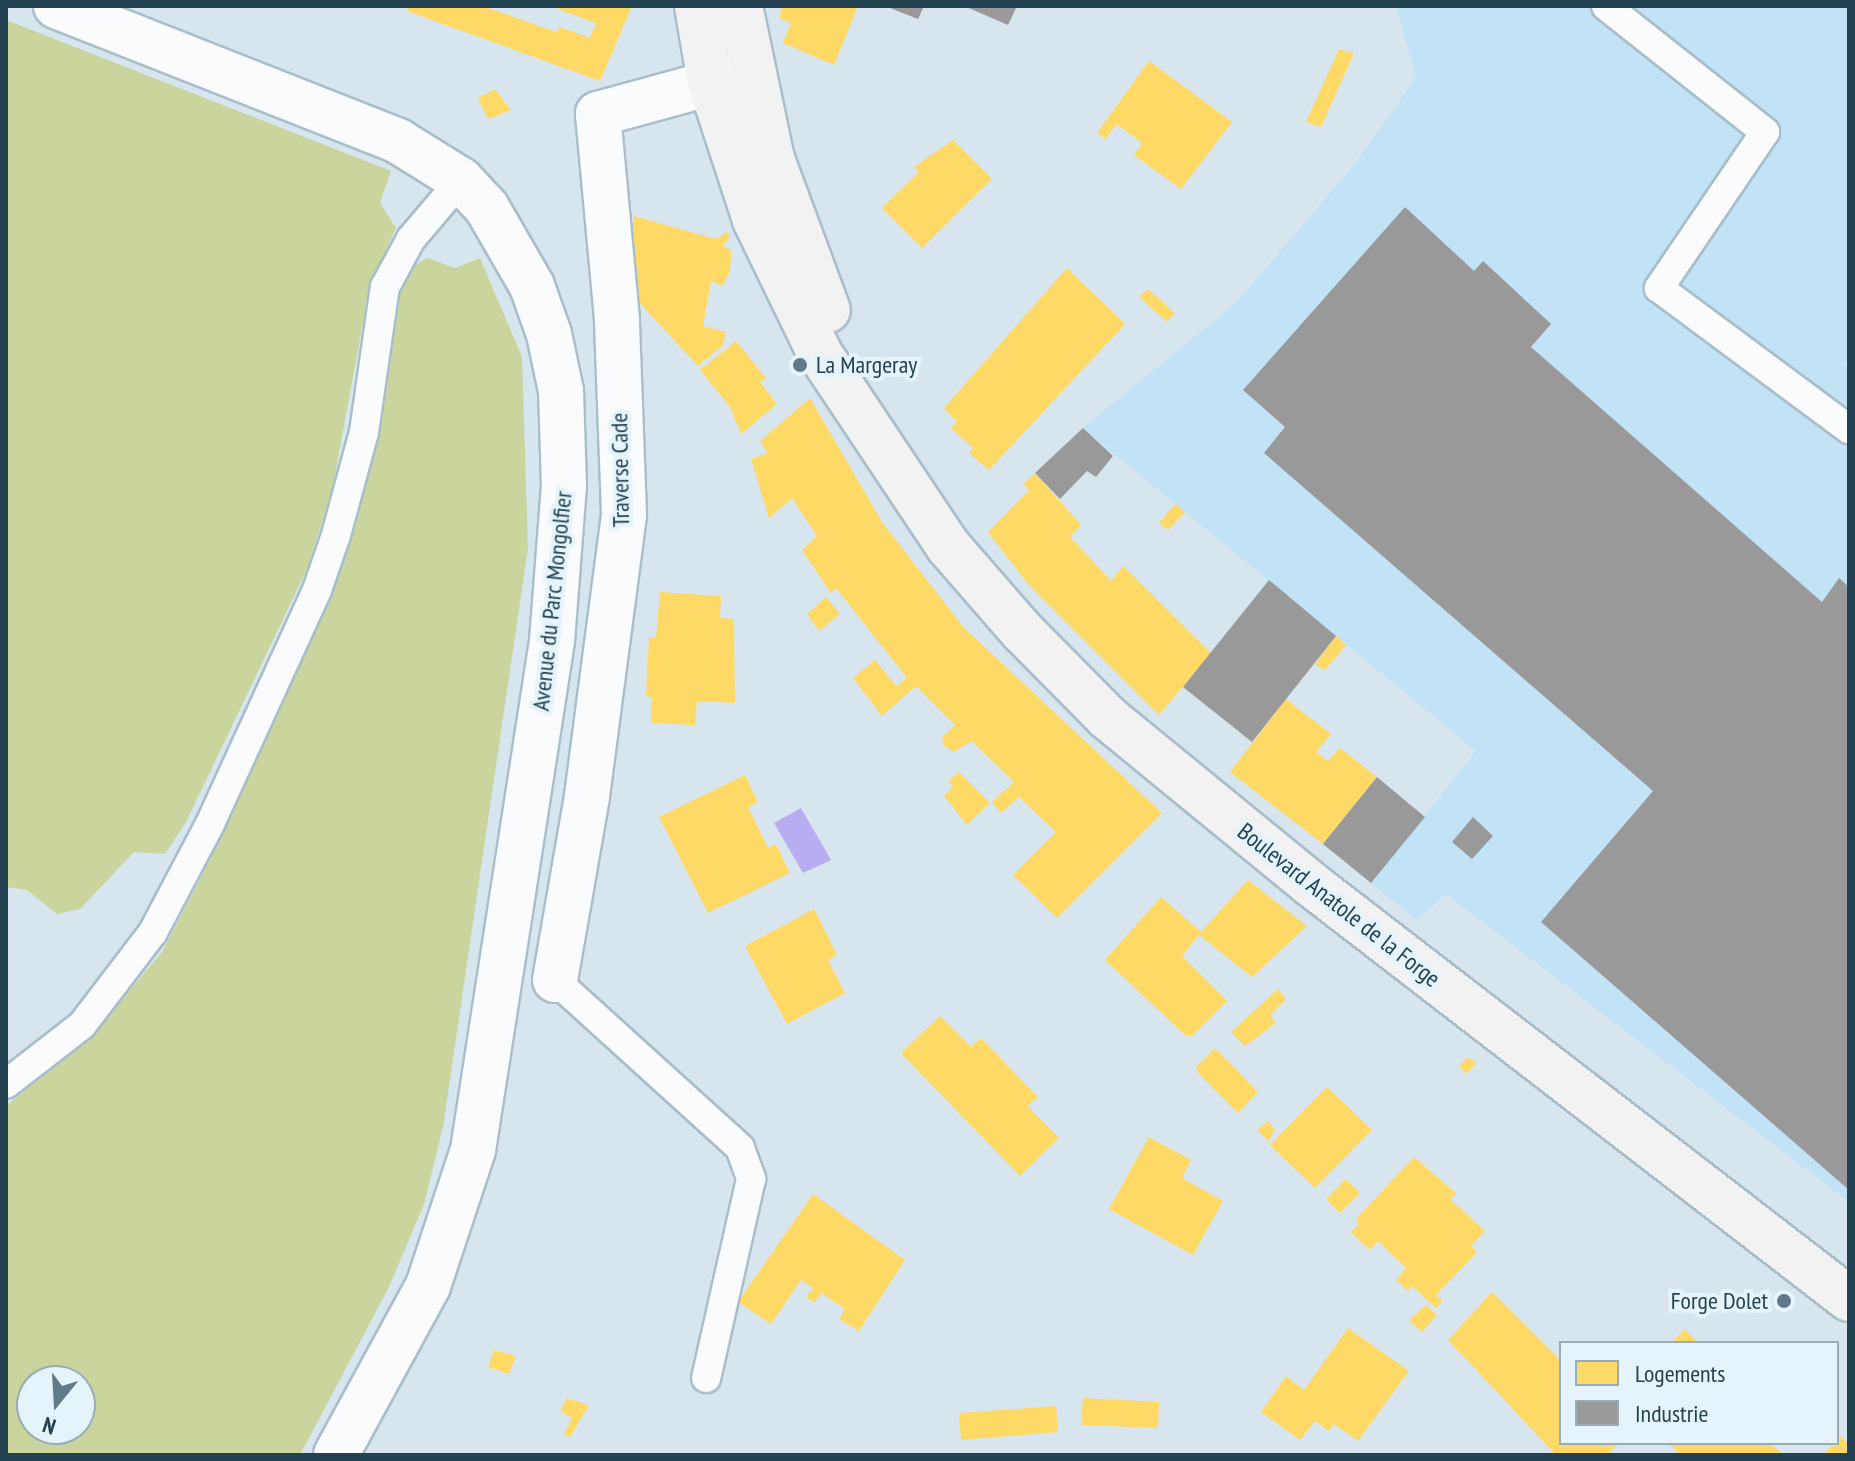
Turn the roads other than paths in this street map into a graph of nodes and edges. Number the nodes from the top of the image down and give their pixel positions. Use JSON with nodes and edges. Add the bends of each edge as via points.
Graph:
{"nodes":[{"id":1,"x":56,"y":6,"type":"edge"},
{"id":2,"x":697,"y":6,"type":"edge"},
{"id":3,"x":740,"y":6,"type":"edge"},
{"id":4,"x":1606,"y":6,"type":"edge"},
{"id":5,"x":730,"y":77,"type":"junction"},
{"id":6,"x":461,"y":180,"type":"junction"},
{"id":7,"x":1849,"y":429,"type":"edge"},
{"id":8,"x":555,"y":980,"type":"joint"},
{"id":9,"x":6,"y":1084,"type":"edge"},
{"id":10,"x":1849,"y":1299,"type":"edge"},
{"id":11,"x":706,"y":1378,"type":"dead end"},
{"id":12,"x":336,"y":1455,"type":"edge"}],
"edges":[{"from":1,"to":6,"type":"street","name":"Avenue du Parc Mongolfier","via":[[398,141]]},
{"from":2,"to":5,"type":"main road","name":"Boulevard Anatole de la Forge"},
{"from":3,"to":5,"type":"main road","name":"Boulevard Anatole de la Forge"},
{"from":4,"to":7,"type":"lane","via":[[1765,132],[1659,288]]},
{"from":5,"to":8,"type":"street","name":"Traverse Cade","via":[[598,114],[617,319],[624,514],[587,796]]},
{"from":5,"to":10,"type":"main road","name":"Boulevard Anatole de la Forge","via":[[755,220],[820,354],[957,556],[1108,718],[1355,920]]},
{"from":6,"to":9,"type":"lane","via":[[411,239],[385,287],[364,432],[336,535],[317,590],[209,826],[153,932],[82,1025]]},
{"from":6,"to":12,"type":"street","name":"Avenue du Parc Mongolfier","via":[[507,240],[549,334],[561,391],[564,485],[552,641],[473,1150],[428,1286]]},
{"from":8,"to":11,"type":"lane","via":[[740,1148],[751,1179]]}]}
